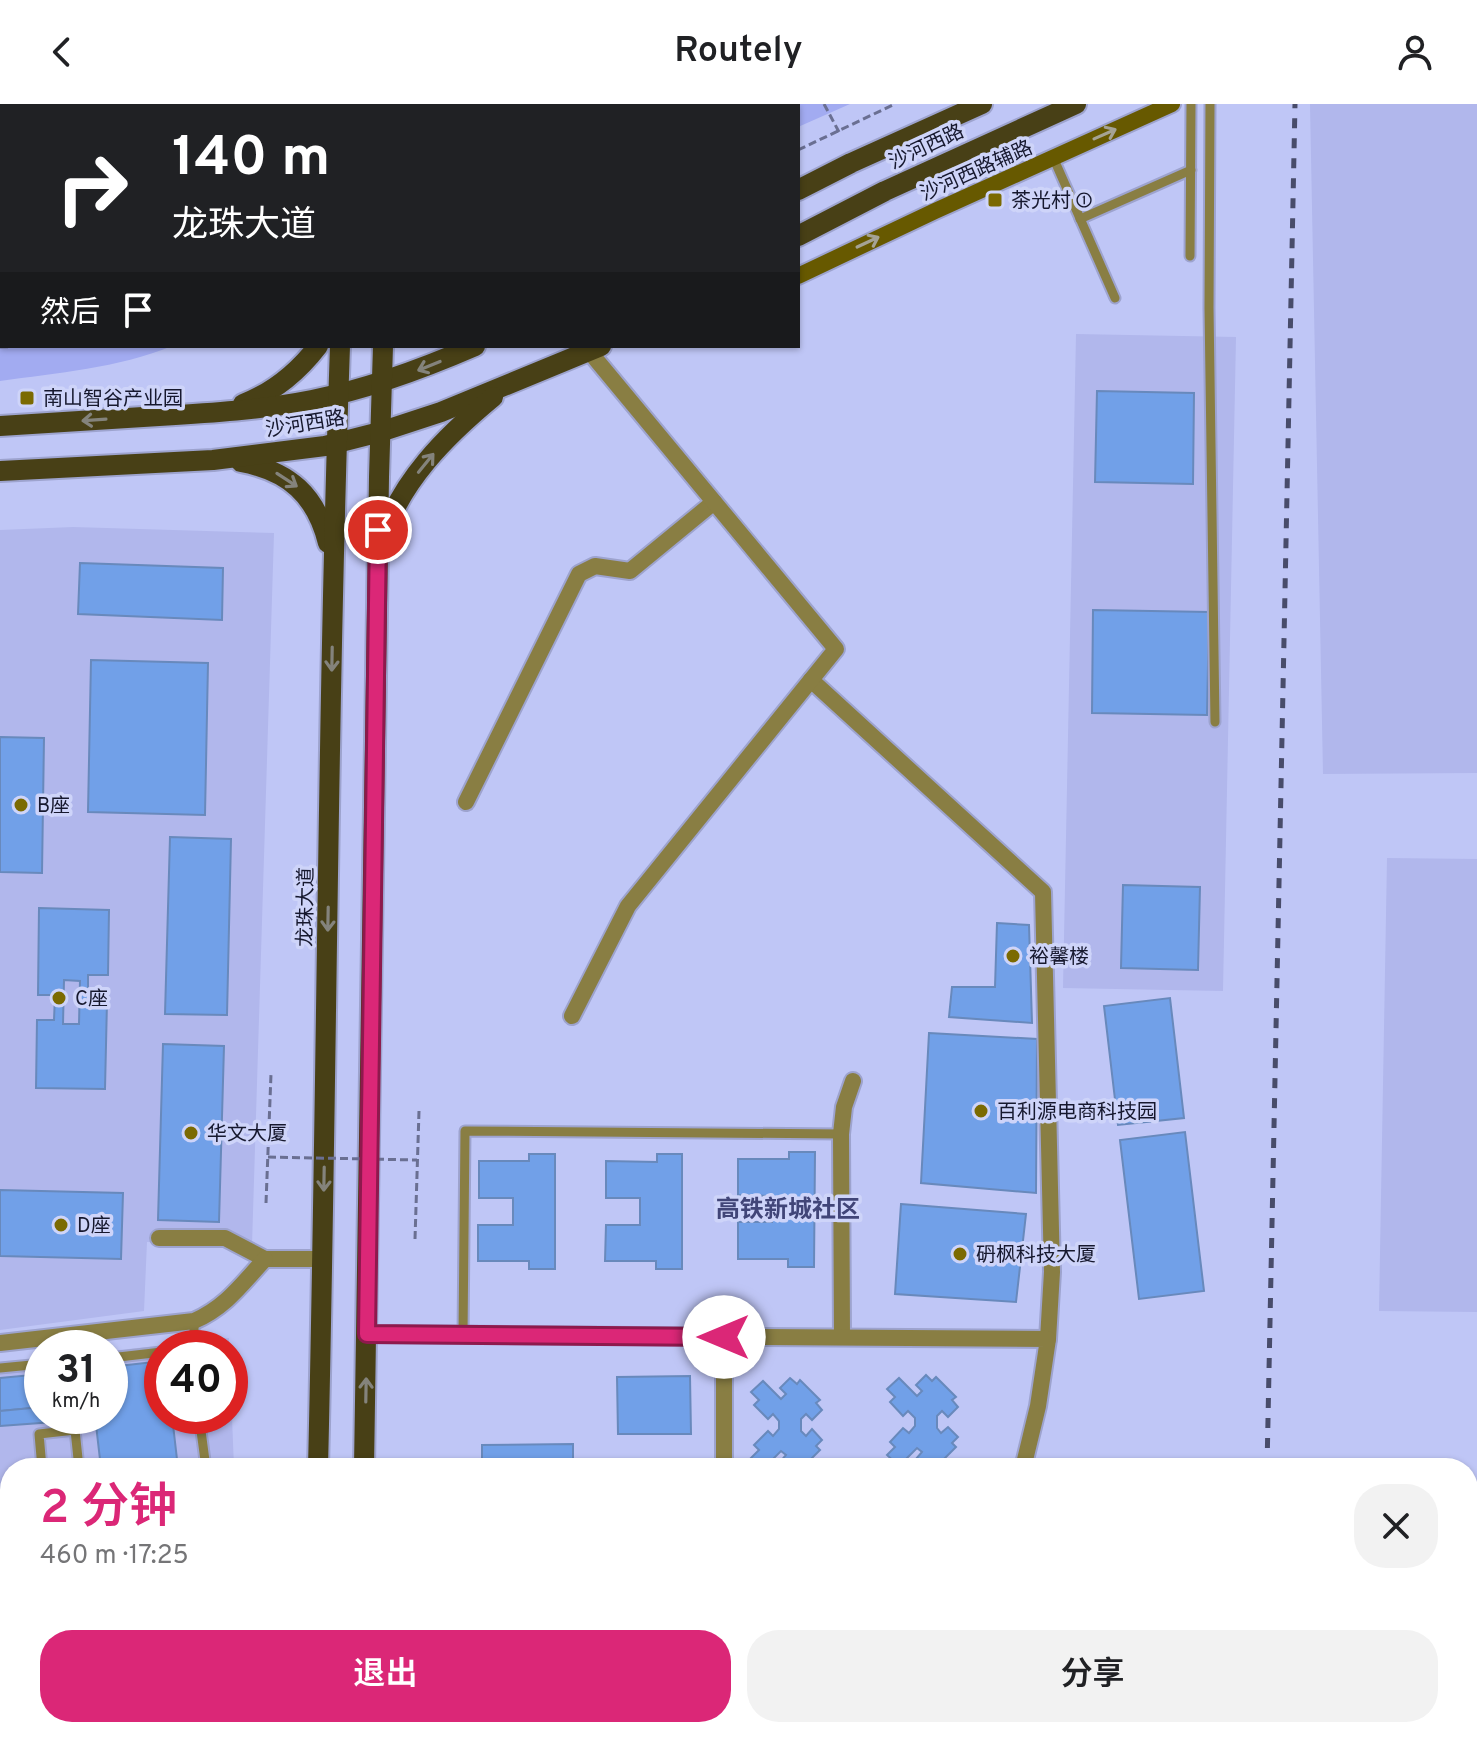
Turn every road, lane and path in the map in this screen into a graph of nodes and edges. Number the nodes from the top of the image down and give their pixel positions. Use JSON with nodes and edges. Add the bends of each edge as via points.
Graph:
{"nodes":[{"id":1,"x":824,"y":104,"type":"edge"},
{"id":2,"x":895,"y":104,"type":"edge"},
{"id":3,"x":982,"y":104,"type":"edge"},
{"id":4,"x":1076,"y":104,"type":"edge"},
{"id":5,"x":1172,"y":104,"type":"edge"},
{"id":6,"x":1191,"y":104,"type":"edge"},
{"id":7,"x":1210,"y":104,"type":"edge"},
{"id":8,"x":839,"y":132,"type":"junction"},
{"id":9,"x":800,"y":149,"type":"edge"},
{"id":10,"x":1053,"y":157,"type":"junction"},
{"id":11,"x":1191,"y":170,"type":"junction"},
{"id":12,"x":800,"y":189,"type":"edge"},
{"id":13,"x":1080,"y":219,"type":"junction"},
{"id":14,"x":800,"y":235,"type":"edge"},
{"id":15,"x":1190,"y":256,"type":"dead end"},
{"id":16,"x":800,"y":275,"type":"edge"},
{"id":17,"x":1115,"y":298,"type":"dead end"},
{"id":18,"x":316,"y":348,"type":"edge"},
{"id":19,"x":340,"y":348,"type":"edge"},
{"id":20,"x":383,"y":348,"type":"edge"},
{"id":21,"x":470,"y":348,"type":"edge"},
{"id":22,"x":595,"y":349,"type":"edge"},
{"id":23,"x":517,"y":381,"type":"junction"},
{"id":24,"x":382,"y":382,"type":"junction"},
{"id":25,"x":339,"y":394,"type":"junction"},
{"id":26,"x":218,"y":412,"type":"junction"},
{"id":27,"x":0,"y":426,"type":"edge"},
{"id":28,"x":380,"y":432,"type":"junction"},
{"id":29,"x":337,"y":443,"type":"junction"},
{"id":30,"x":213,"y":460,"type":"junction"},
{"id":31,"x":0,"y":471,"type":"edge"},
{"id":32,"x":714,"y":502,"type":"junction"},
{"id":33,"x":378,"y":556,"type":"junction"},
{"id":34,"x":333,"y":581,"type":"junction"},
{"id":35,"x":811,"y":680,"type":"junction"},
{"id":36,"x":1215,"y":722,"type":"dead end"},
{"id":37,"x":466,"y":802,"type":"dead end"},
{"id":38,"x":572,"y":1016,"type":"dead end"},
{"id":39,"x":271,"y":1074,"type":"dead end"},
{"id":40,"x":853,"y":1081,"type":"dead end"},
{"id":41,"x":419,"y":1111,"type":"dead end"},
{"id":42,"x":841,"y":1134,"type":"junction"},
{"id":43,"x":268,"y":1157,"type":"junction"},
{"id":44,"x":417,"y":1160,"type":"junction"},
{"id":45,"x":266,"y":1203,"type":"dead end"},
{"id":46,"x":159,"y":1238,"type":"dead end"},
{"id":47,"x":415,"y":1239,"type":"dead end"},
{"id":48,"x":265,"y":1259,"type":"junction"},
{"id":49,"x":323,"y":1259,"type":"junction"},
{"id":50,"x":194,"y":1321,"type":"junction"},
{"id":51,"x":194,"y":1330,"type":"edge"},
{"id":52,"x":128,"y":1332,"type":"edge"},
{"id":53,"x":367,"y":1334,"type":"junction"},
{"id":54,"x":463,"y":1335,"type":"junction"},
{"id":55,"x":724,"y":1337,"type":"junction"},
{"id":56,"x":842,"y":1337,"type":"junction"},
{"id":57,"x":1048,"y":1339,"type":"junction"},
{"id":58,"x":24,"y":1342,"type":"edge"},
{"id":59,"x":0,"y":1343,"type":"edge"},
{"id":60,"x":24,"y":1366,"type":"edge"},
{"id":61,"x":0,"y":1368,"type":"edge"},
{"id":62,"x":39,"y":1434,"type":"edge"},
{"id":63,"x":75,"y":1434,"type":"edge"},
{"id":64,"x":201,"y":1434,"type":"edge"},
{"id":65,"x":41,"y":1458,"type":"edge"},
{"id":66,"x":78,"y":1458,"type":"edge"},
{"id":67,"x":205,"y":1458,"type":"edge"},
{"id":68,"x":318,"y":1458,"type":"edge"},
{"id":69,"x":364,"y":1458,"type":"edge"},
{"id":70,"x":724,"y":1458,"type":"edge"},
{"id":71,"x":1025,"y":1458,"type":"edge"}],
"edges":[{"from":1,"to":8,"type":"path"},
{"from":2,"to":8,"type":"path"},
{"from":3,"to":12,"type":"main road","name":"沙河西路"},
{"from":4,"to":14,"type":"main road","name":"沙河西路"},
{"from":10,"to":5,"type":"main road","name":"沙河西路辅路","one_way":true},
{"from":6,"to":11,"type":"lane"},
{"from":7,"to":36,"type":"lane"},
{"from":8,"to":9,"type":"path"},
{"from":10,"to":13,"type":"lane"},
{"from":16,"to":10,"type":"main road","name":"沙河西路辅路","one_way":true},
{"from":11,"to":13,"type":"lane"},
{"from":11,"to":15,"type":"lane"},
{"from":13,"to":17,"type":"lane"},
{"from":18,"to":26,"type":"main road","via":[[269,392]]},
{"from":19,"to":25,"type":"main road","name":"龙珠大道"},
{"from":20,"to":24,"type":"main road"},
{"from":21,"to":24,"type":"main road","name":"沙河西路","one_way":true},
{"from":22,"to":23,"type":"main road","name":"沙河西路"},
{"from":22,"to":32,"type":"street"},
{"from":23,"to":28,"type":"main road","name":"沙河西路"},
{"from":33,"to":23,"type":"main road","one_way":true,"via":[[400,500],[430,458],[480,408]]},
{"from":24,"to":25,"type":"main road","name":"沙河西路"},
{"from":24,"to":28,"type":"main road"},
{"from":25,"to":26,"type":"main road","name":"沙河西路"},
{"from":25,"to":29,"type":"main road","name":"龙珠大道"},
{"from":26,"to":27,"type":"main road","name":"沙河西路","one_way":true},
{"from":28,"to":29,"type":"main road","name":"沙河西路"},
{"from":28,"to":33,"type":"main road"},
{"from":29,"to":30,"type":"main road","name":"沙河西路"},
{"from":29,"to":34,"type":"main road","name":"龙珠大道"},
{"from":30,"to":31,"type":"main road","name":"沙河西路"},
{"from":30,"to":34,"type":"main road","one_way":true,"via":[[262,467],[304,493],[324,527]]},
{"from":32,"to":35,"type":"street","via":[[836,649]]},
{"from":32,"to":37,"type":"street","via":[[630,571],[595,566],[579,574]]},
{"from":33,"to":53,"type":"main road"},
{"from":34,"to":49,"type":"main road","name":"龙珠大道","one_way":true},
{"from":35,"to":38,"type":"street","via":[[628,906]]},
{"from":35,"to":57,"type":"street","via":[[1043,892],[1052,1272]]},
{"from":39,"to":43,"type":"path"},
{"from":40,"to":42,"type":"street"},
{"from":41,"to":44,"type":"path"},
{"from":42,"to":54,"type":"lane","via":[[465,1131]]},
{"from":42,"to":56,"type":"street"},
{"from":43,"to":44,"type":"path","bridge":true},
{"from":43,"to":45,"type":"path"},
{"from":44,"to":47,"type":"path"},
{"from":46,"to":48,"type":"street","via":[[225,1238]]},
{"from":48,"to":49,"type":"street"},
{"from":48,"to":50,"type":"street","via":[[226,1302]]},
{"from":49,"to":68,"type":"main road","name":"龙珠大道"},
{"from":50,"to":51,"type":"lane"},
{"from":50,"to":52,"type":"street"},
{"from":53,"to":54,"type":"street"},
{"from":69,"to":53,"type":"main road","one_way":true},
{"from":54,"to":55,"type":"street"},
{"from":55,"to":56,"type":"street"},
{"from":55,"to":70,"type":"street"},
{"from":56,"to":57,"type":"street"},
{"from":57,"to":71,"type":"street"},
{"from":58,"to":59,"type":"street"},
{"from":60,"to":61,"type":"lane"},
{"from":62,"to":65,"type":"lane"},
{"from":63,"to":66,"type":"lane"},
{"from":64,"to":67,"type":"lane"}]}
